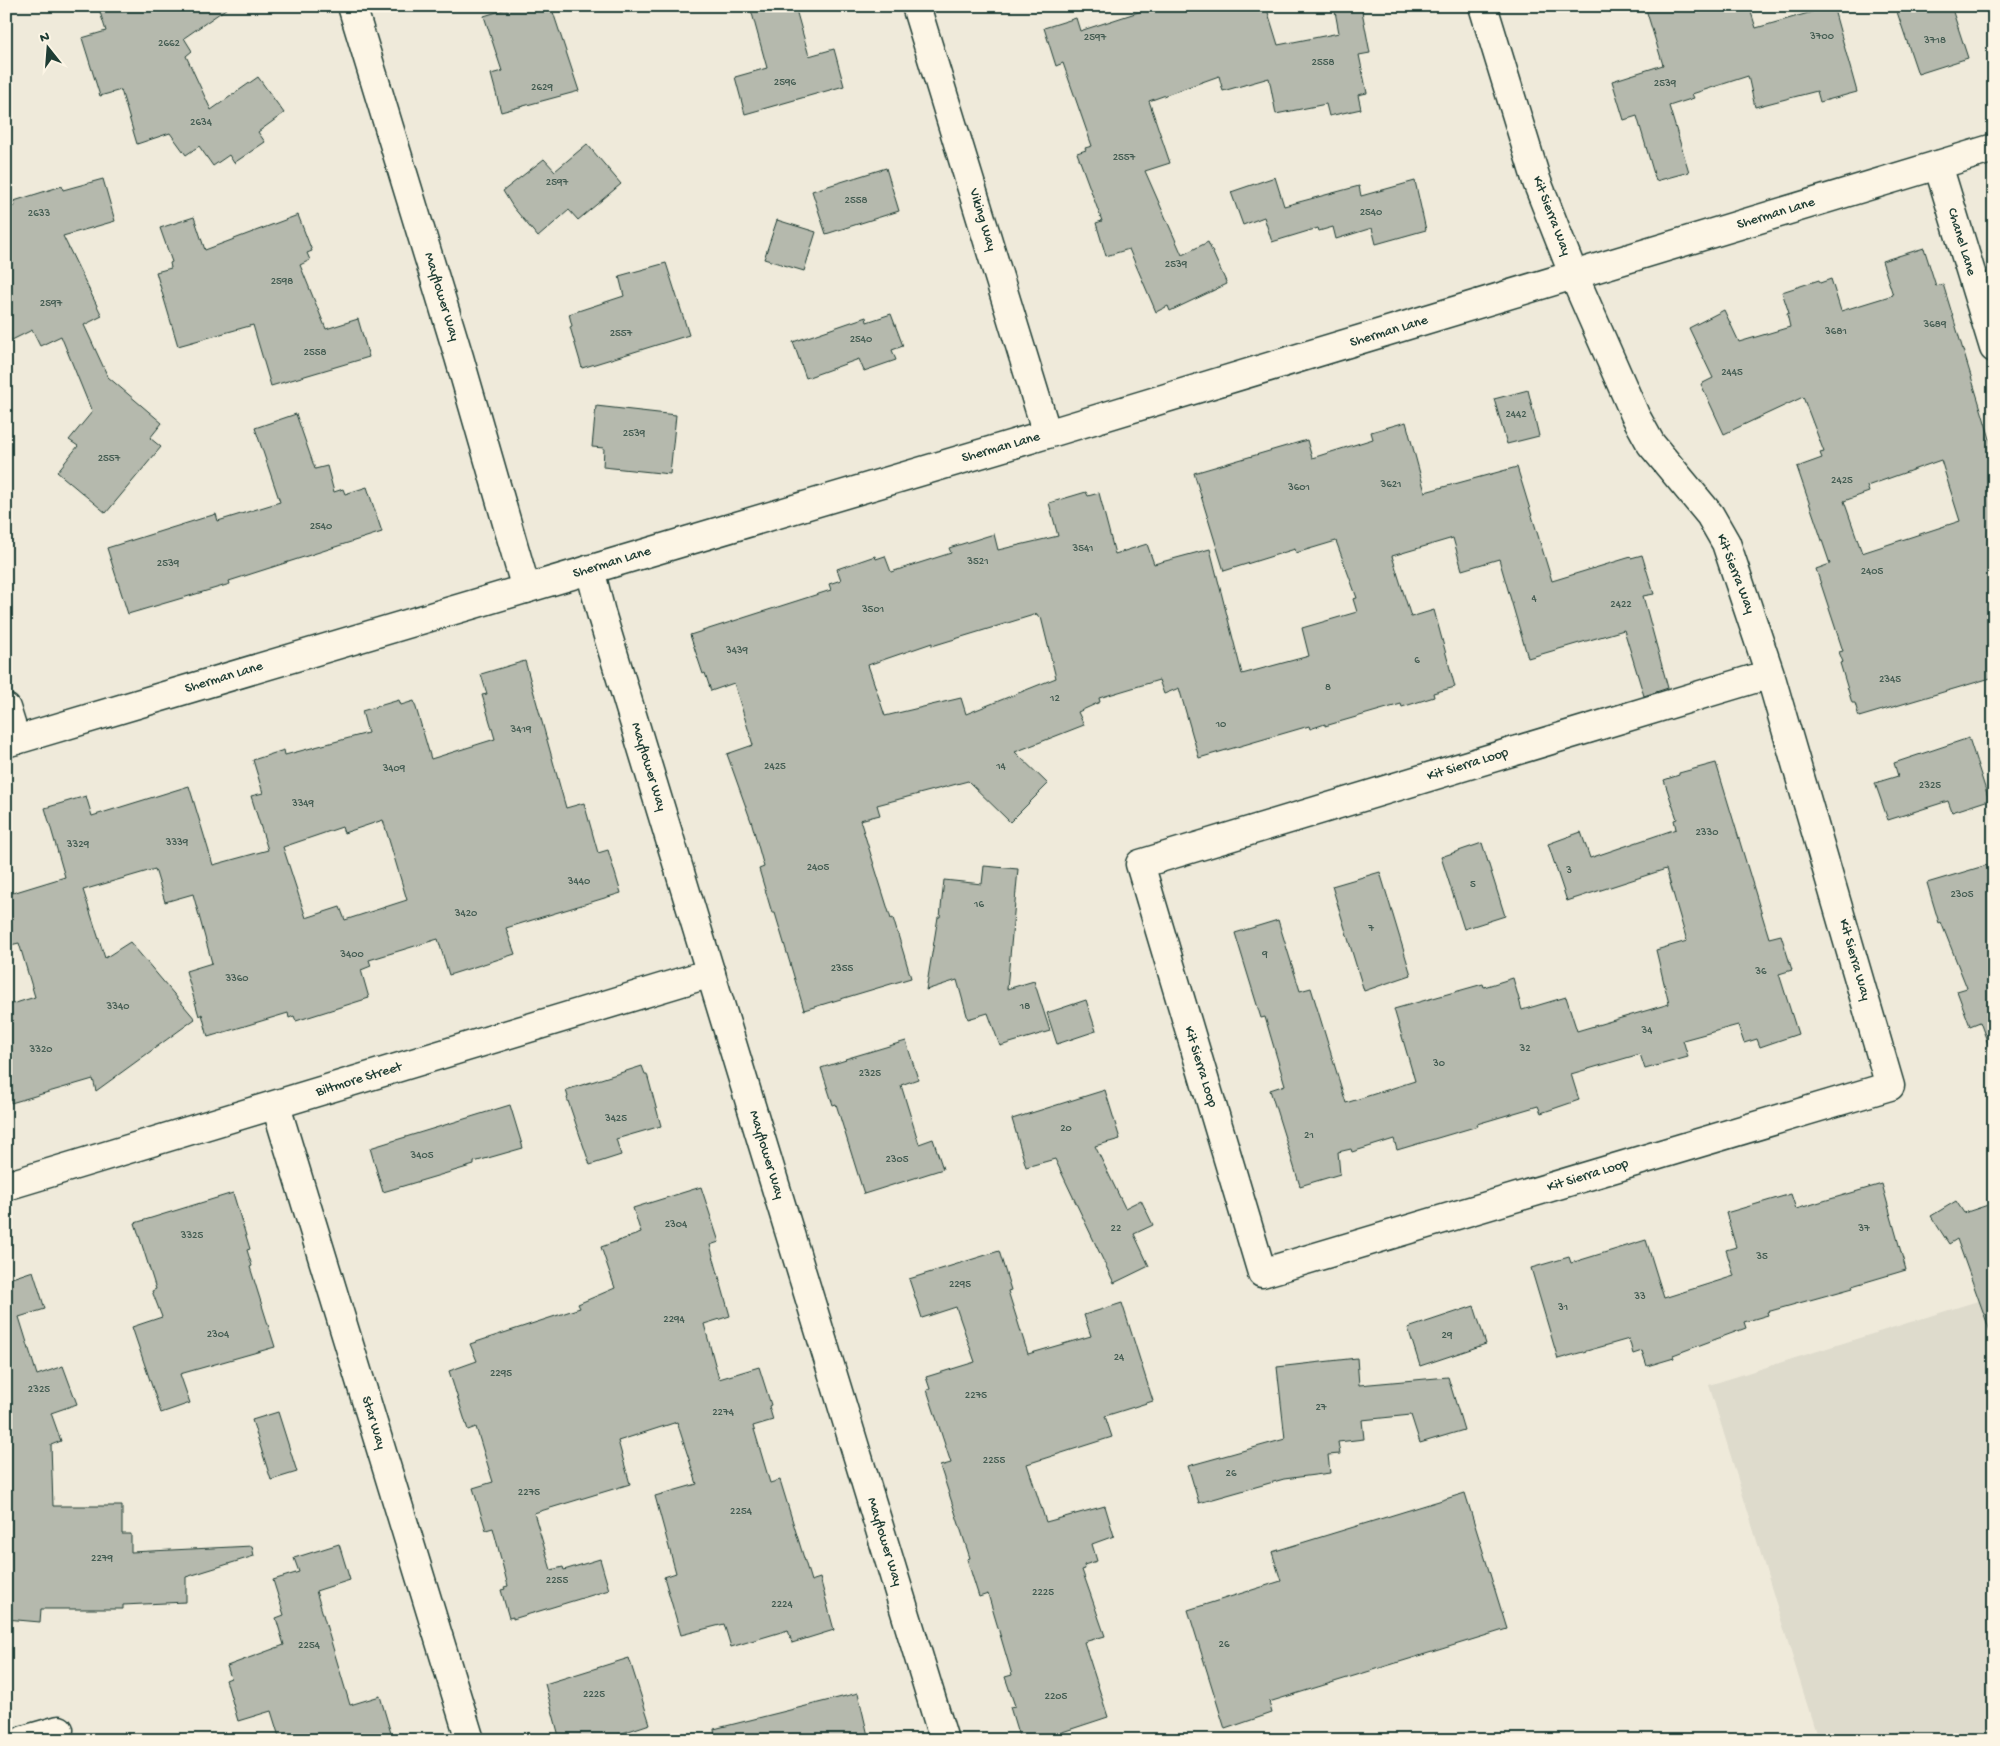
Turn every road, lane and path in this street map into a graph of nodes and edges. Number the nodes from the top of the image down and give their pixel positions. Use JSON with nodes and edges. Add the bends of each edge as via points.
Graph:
{"nodes":[{"id":1,"x":352,"y":6,"type":"edge"},
{"id":2,"x":916,"y":6,"type":"edge"},
{"id":3,"x":1483,"y":6,"type":"edge"},
{"id":4,"x":1994,"y":148,"type":"edge"},
{"id":5,"x":1938,"y":165,"type":"junction"},
{"id":6,"x":1574,"y":276,"type":"junction"},
{"id":7,"x":1994,"y":348,"type":"edge"},
{"id":8,"x":1047,"y":434,"type":"junction"},
{"id":9,"x":590,"y":569,"type":"junction"},
{"id":10,"x":526,"y":589,"type":"junction"},
{"id":11,"x":1770,"y":674,"type":"junction"},
{"id":12,"x":6,"y":708,"type":"edge"},
{"id":13,"x":11,"y":742,"type":"edge"},
{"id":14,"x":711,"y":973,"type":"junction"},
{"id":15,"x":1890,"y":1086,"type":"joint"},
{"id":16,"x":276,"y":1106,"type":"junction"},
{"id":17,"x":6,"y":1186,"type":"edge"},
{"id":18,"x":59,"y":1730,"type":"dead end"},
{"id":19,"x":24,"y":1740,"type":"edge"},
{"id":20,"x":470,"y":1740,"type":"edge"},
{"id":21,"x":944,"y":1740,"type":"edge"}],
"edges":[{"from":1,"to":10,"type":"street","name":"Mayflower Way","via":[[460,358]]},
{"from":2,"to":8,"type":"street","name":"Viking Way"},
{"from":3,"to":6,"type":"street","name":"Kit Sierra Way","via":[[1537,182]]},
{"from":4,"to":5,"type":"street","name":"Sherman Lane"},
{"from":5,"to":6,"type":"street","name":"Sherman Lane"},
{"from":5,"to":7,"type":"street","name":"Chanel Lane"},
{"from":6,"to":8,"type":"street","name":"Sherman Lane"},
{"from":6,"to":11,"type":"street","name":"Kit Sierra Way","via":[[1651,444],[1710,515],[1726,543]]},
{"from":8,"to":9,"type":"street","name":"Sherman Lane"},
{"from":9,"to":10,"type":"street","name":"Sherman Lane"},
{"from":9,"to":14,"type":"street","name":"Mayflower Way"},
{"from":10,"to":13,"type":"street","name":"Sherman Lane"},
{"from":11,"to":15,"type":"street","name":"Kit Sierra Way"},
{"from":11,"to":15,"type":"street","name":"Kit Sierra Loop","via":[[1140,864],[1262,1273]]},
{"from":12,"to":13,"type":"street"},
{"from":14,"to":16,"type":"street","name":"Biltmore Street"},
{"from":14,"to":21,"type":"street","name":"Mayflower Way"},
{"from":16,"to":17,"type":"street","name":"Biltmore Street"},
{"from":16,"to":20,"type":"street","name":"Star Way"},
{"from":18,"to":19,"type":"street"}]}
